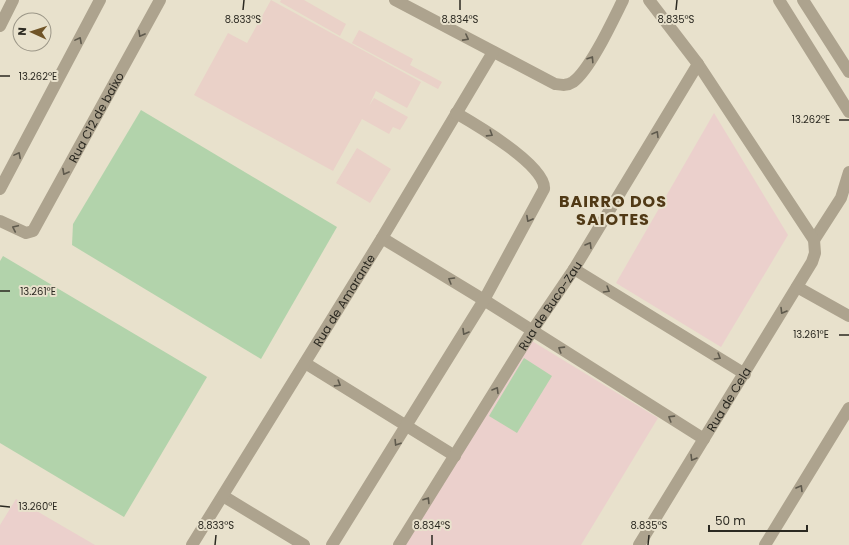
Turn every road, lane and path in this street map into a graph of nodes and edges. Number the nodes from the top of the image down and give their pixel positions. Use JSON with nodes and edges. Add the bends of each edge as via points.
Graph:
{"nodes":[{"id":1,"x":13,"y":0,"type":"edge"},
{"id":2,"x":100,"y":0,"type":"edge"},
{"id":3,"x":160,"y":0,"type":"edge"},
{"id":4,"x":395,"y":0,"type":"edge"},
{"id":5,"x":623,"y":0,"type":"edge"},
{"id":6,"x":649,"y":0,"type":"edge"},
{"id":7,"x":778,"y":0,"type":"edge"},
{"id":8,"x":803,"y":0,"type":"edge"},
{"id":9,"x":0,"y":26,"type":"edge"},
{"id":10,"x":493,"y":52,"type":"junction"},
{"id":11,"x":698,"y":64,"type":"junction"},
{"id":12,"x":849,"y":72,"type":"edge"},
{"id":13,"x":849,"y":112,"type":"edge"},
{"id":14,"x":456,"y":113,"type":"junction"},
{"id":15,"x":849,"y":172,"type":"edge"},
{"id":16,"x":0,"y":189,"type":"edge"},
{"id":17,"x":0,"y":221,"type":"edge"},
{"id":18,"x":382,"y":238,"type":"junction"},
{"id":19,"x":814,"y":240,"type":"junction"},
{"id":20,"x":574,"y":269,"type":"junction"},
{"id":21,"x":797,"y":287,"type":"junction"},
{"id":22,"x":484,"y":300,"type":"junction"},
{"id":23,"x":849,"y":316,"type":"edge"},
{"id":24,"x":532,"y":331,"type":"junction"},
{"id":25,"x":304,"y":363,"type":"junction"},
{"id":26,"x":745,"y":374,"type":"junction"},
{"id":27,"x":849,"y":408,"type":"edge"},
{"id":28,"x":407,"y":427,"type":"junction"},
{"id":29,"x":704,"y":439,"type":"junction"},
{"id":30,"x":455,"y":456,"type":"junction"},
{"id":31,"x":223,"y":496,"type":"junction"},
{"id":32,"x":192,"y":545,"type":"edge"},
{"id":33,"x":304,"y":545,"type":"edge"},
{"id":34,"x":332,"y":545,"type":"edge"},
{"id":35,"x":399,"y":545,"type":"edge"},
{"id":36,"x":639,"y":545,"type":"edge"},
{"id":37,"x":765,"y":545,"type":"edge"}],
"edges":[{"from":1,"to":9,"type":"street"},
{"from":16,"to":2,"type":"street","one_way":true},
{"from":3,"to":17,"type":"street","name":"Rua C12 de baixo","one_way":true,"via":[[30,233]]},
{"from":4,"to":10,"type":"street","one_way":true},
{"from":10,"to":5,"type":"street","one_way":true,"via":[[555,84],[564,86],[572,83],[580,76],[604,38]]},
{"from":6,"to":11,"type":"street"},
{"from":7,"to":13,"type":"street"},
{"from":8,"to":12,"type":"street"},
{"from":10,"to":14,"type":"street","name":"Rua de Amarante"},
{"from":11,"to":19,"type":"street"},
{"from":20,"to":11,"type":"street","name":"Rua de Buco-Zau","one_way":true},
{"from":14,"to":18,"type":"street","name":"Rua de Amarante"},
{"from":14,"to":22,"type":"street","one_way":true,"via":[[494,136],[530,165],[545,184],[542,195]]},
{"from":15,"to":19,"type":"street","via":[[841,198]]},
{"from":22,"to":18,"type":"street","one_way":true},
{"from":18,"to":25,"type":"street","name":"Rua de Amarante"},
{"from":19,"to":21,"type":"street","name":"Rua de Cela","via":[[815,253]]},
{"from":20,"to":24,"type":"street","name":"Rua de Buco-Zau"},
{"from":20,"to":26,"type":"street","one_way":true},
{"from":21,"to":23,"type":"street"},
{"from":21,"to":26,"type":"street","name":"Rua de Cela","one_way":true},
{"from":22,"to":24,"type":"street"},
{"from":22,"to":28,"type":"street","one_way":true},
{"from":29,"to":24,"type":"street","one_way":true},
{"from":30,"to":24,"type":"street","name":"Rua de Buco-Zau","one_way":true},
{"from":25,"to":28,"type":"street","one_way":true},
{"from":25,"to":31,"type":"street","name":"Rua de Amarante"},
{"from":26,"to":29,"type":"street","name":"Rua de Cela"},
{"from":37,"to":27,"type":"street","one_way":true},
{"from":28,"to":30,"type":"street"},
{"from":28,"to":34,"type":"street","one_way":true},
{"from":29,"to":36,"type":"street","name":"Rua de Cela","one_way":true},
{"from":35,"to":30,"type":"street","name":"Rua de Buco-Zau","one_way":true},
{"from":31,"to":32,"type":"street","name":"Rua de Amarante"},
{"from":31,"to":33,"type":"street"}]}
